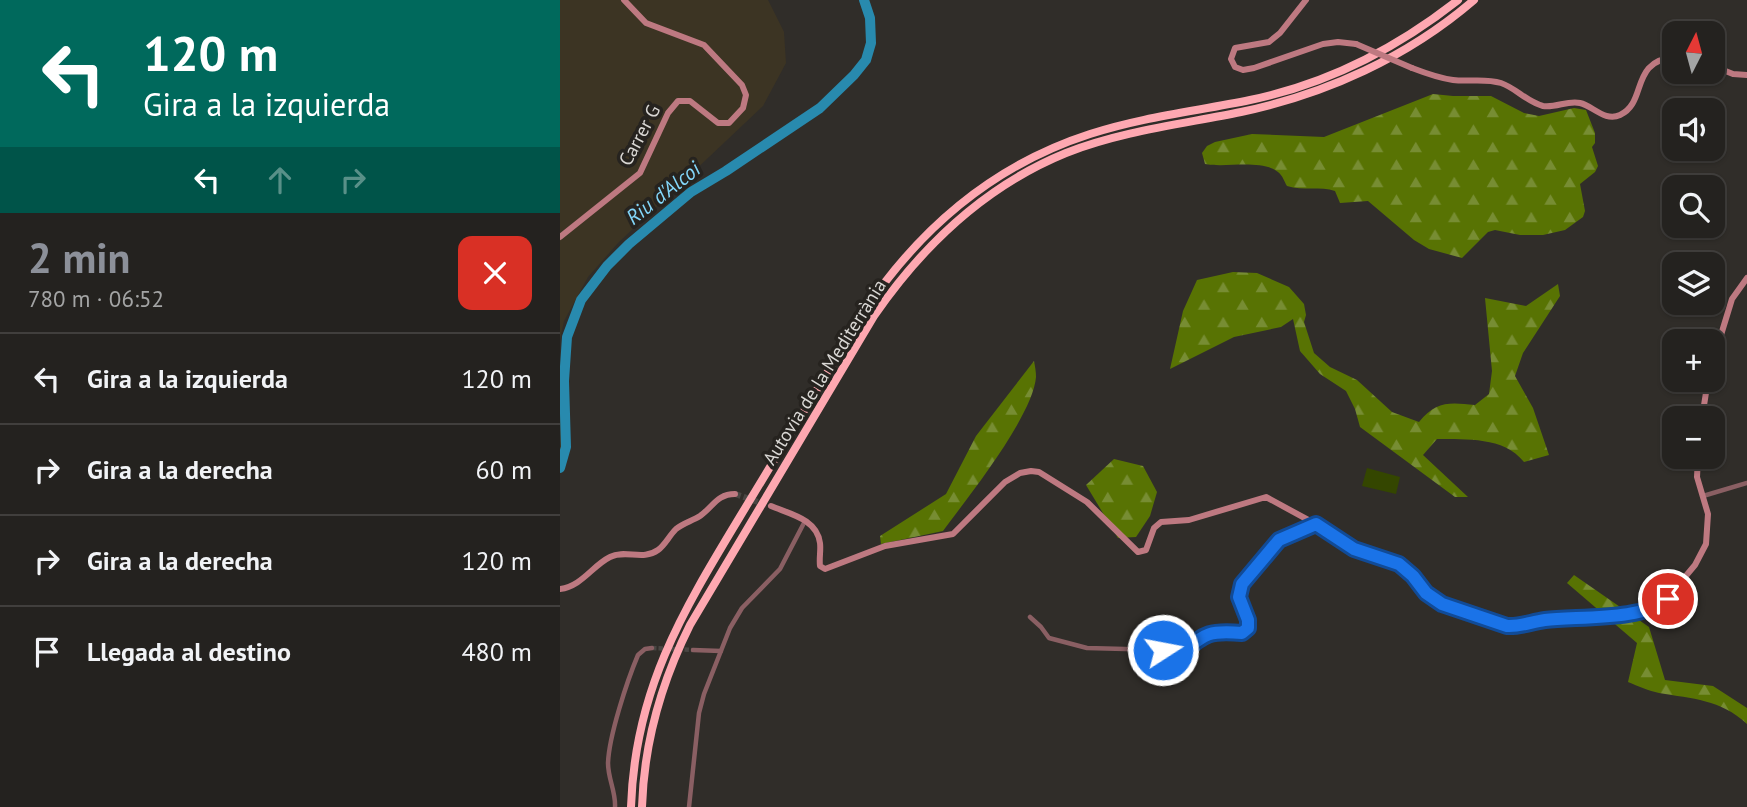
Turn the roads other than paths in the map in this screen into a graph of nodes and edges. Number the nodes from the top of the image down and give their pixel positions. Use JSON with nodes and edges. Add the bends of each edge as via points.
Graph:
{"nodes":[{"id":1,"x":624,"y":0,"type":"edge"},
{"id":2,"x":1306,"y":0,"type":"edge"},
{"id":3,"x":1458,"y":0,"type":"edge"},
{"id":4,"x":1474,"y":0,"type":"edge"},
{"id":5,"x":1662,"y":60,"type":"edge"},
{"id":6,"x":1726,"y":71,"type":"edge"},
{"id":7,"x":1747,"y":75,"type":"edge"},
{"id":8,"x":560,"y":237,"type":"edge"},
{"id":9,"x":1747,"y":278,"type":"edge"},
{"id":10,"x":1723,"y":329,"type":"edge"},
{"id":11,"x":1697,"y":469,"type":"edge"},
{"id":12,"x":1747,"y":483,"type":"edge"},
{"id":13,"x":736,"y":494,"type":"dead end"},
{"id":14,"x":1703,"y":496,"type":"junction"},
{"id":15,"x":771,"y":506,"type":"tunnel mouth"},
{"id":16,"x":805,"y":520,"type":"junction"},
{"id":17,"x":1316,"y":524,"type":"junction"},
{"id":18,"x":560,"y":589,"type":"edge"},
{"id":19,"x":1030,"y":617,"type":"dead end"},
{"id":20,"x":652,"y":648,"type":"dead end"},
{"id":21,"x":693,"y":650,"type":"tunnel mouth"},
{"id":22,"x":721,"y":651,"type":"junction"},
{"id":23,"x":615,"y":807,"type":"edge"},
{"id":24,"x":631,"y":807,"type":"edge"},
{"id":25,"x":642,"y":807,"type":"edge"},
{"id":26,"x":689,"y":807,"type":"edge"}],
"edges":[{"from":1,"to":8,"type":"street","name":"Carrer G","via":[[646,23],[704,45],[742,85],[746,102],[724,125],[690,101],[678,101],[639,173]]},
{"from":2,"to":5,"type":"street","bridge":true,"via":[[1269,42],[1235,48],[1231,59],[1235,67],[1254,68],[1331,42],[1356,44],[1443,79],[1500,83],[1541,105],[1580,103],[1614,117],[1631,104],[1649,66]]},
{"from":3,"to":24,"type":"highway","name":"Autovia de la Mediterrània","via":[[1402,40],[1325,78],[1253,99],[1148,120],[1044,152],[1002,175],[938,222],[881,287],[692,597],[649,694],[636,748]]},
{"from":4,"to":25,"type":"highway","name":"Autovia de la Mediterrània","via":[[1405,50],[1333,85],[1277,104],[1106,139],[1066,153],[1006,184],[925,251],[874,316],[702,601],[658,701]]},
{"from":6,"to":7,"type":"street"},
{"from":9,"to":10,"type":"street","via":[[1732,299]]},
{"from":11,"to":14,"type":"street"},
{"from":12,"to":14,"type":"street"},
{"from":13,"to":18,"type":"street","via":[[716,500],[703,514],[675,530],[656,552],[611,556],[583,579]]},
{"from":14,"to":17,"type":"street","via":[[1708,514],[1705,549],[1662,604],[1619,615],[1518,626],[1442,604],[1399,564],[1354,549]]},
{"from":15,"to":16,"type":"street"},
{"from":16,"to":17,"type":"street","via":[[817,533],[819,564],[825,569],[885,546],[953,534],[1005,482],[1031,471],[1092,505],[1138,552],[1146,550],[1161,522],[1189,520],[1263,497]]},
{"from":16,"to":22,"type":"street","via":[[779,569],[738,613]]},
{"from":17,"to":19,"type":"street","via":[[1279,540],[1242,584],[1239,597],[1248,628],[1242,633],[1204,634],[1179,655],[1163,650],[1087,648],[1049,638]]},
{"from":20,"to":23,"type":"street","via":[[638,655],[619,712],[608,762]]},
{"from":21,"to":22,"type":"street"},
{"from":22,"to":26,"type":"street","via":[[699,713]]}]}
